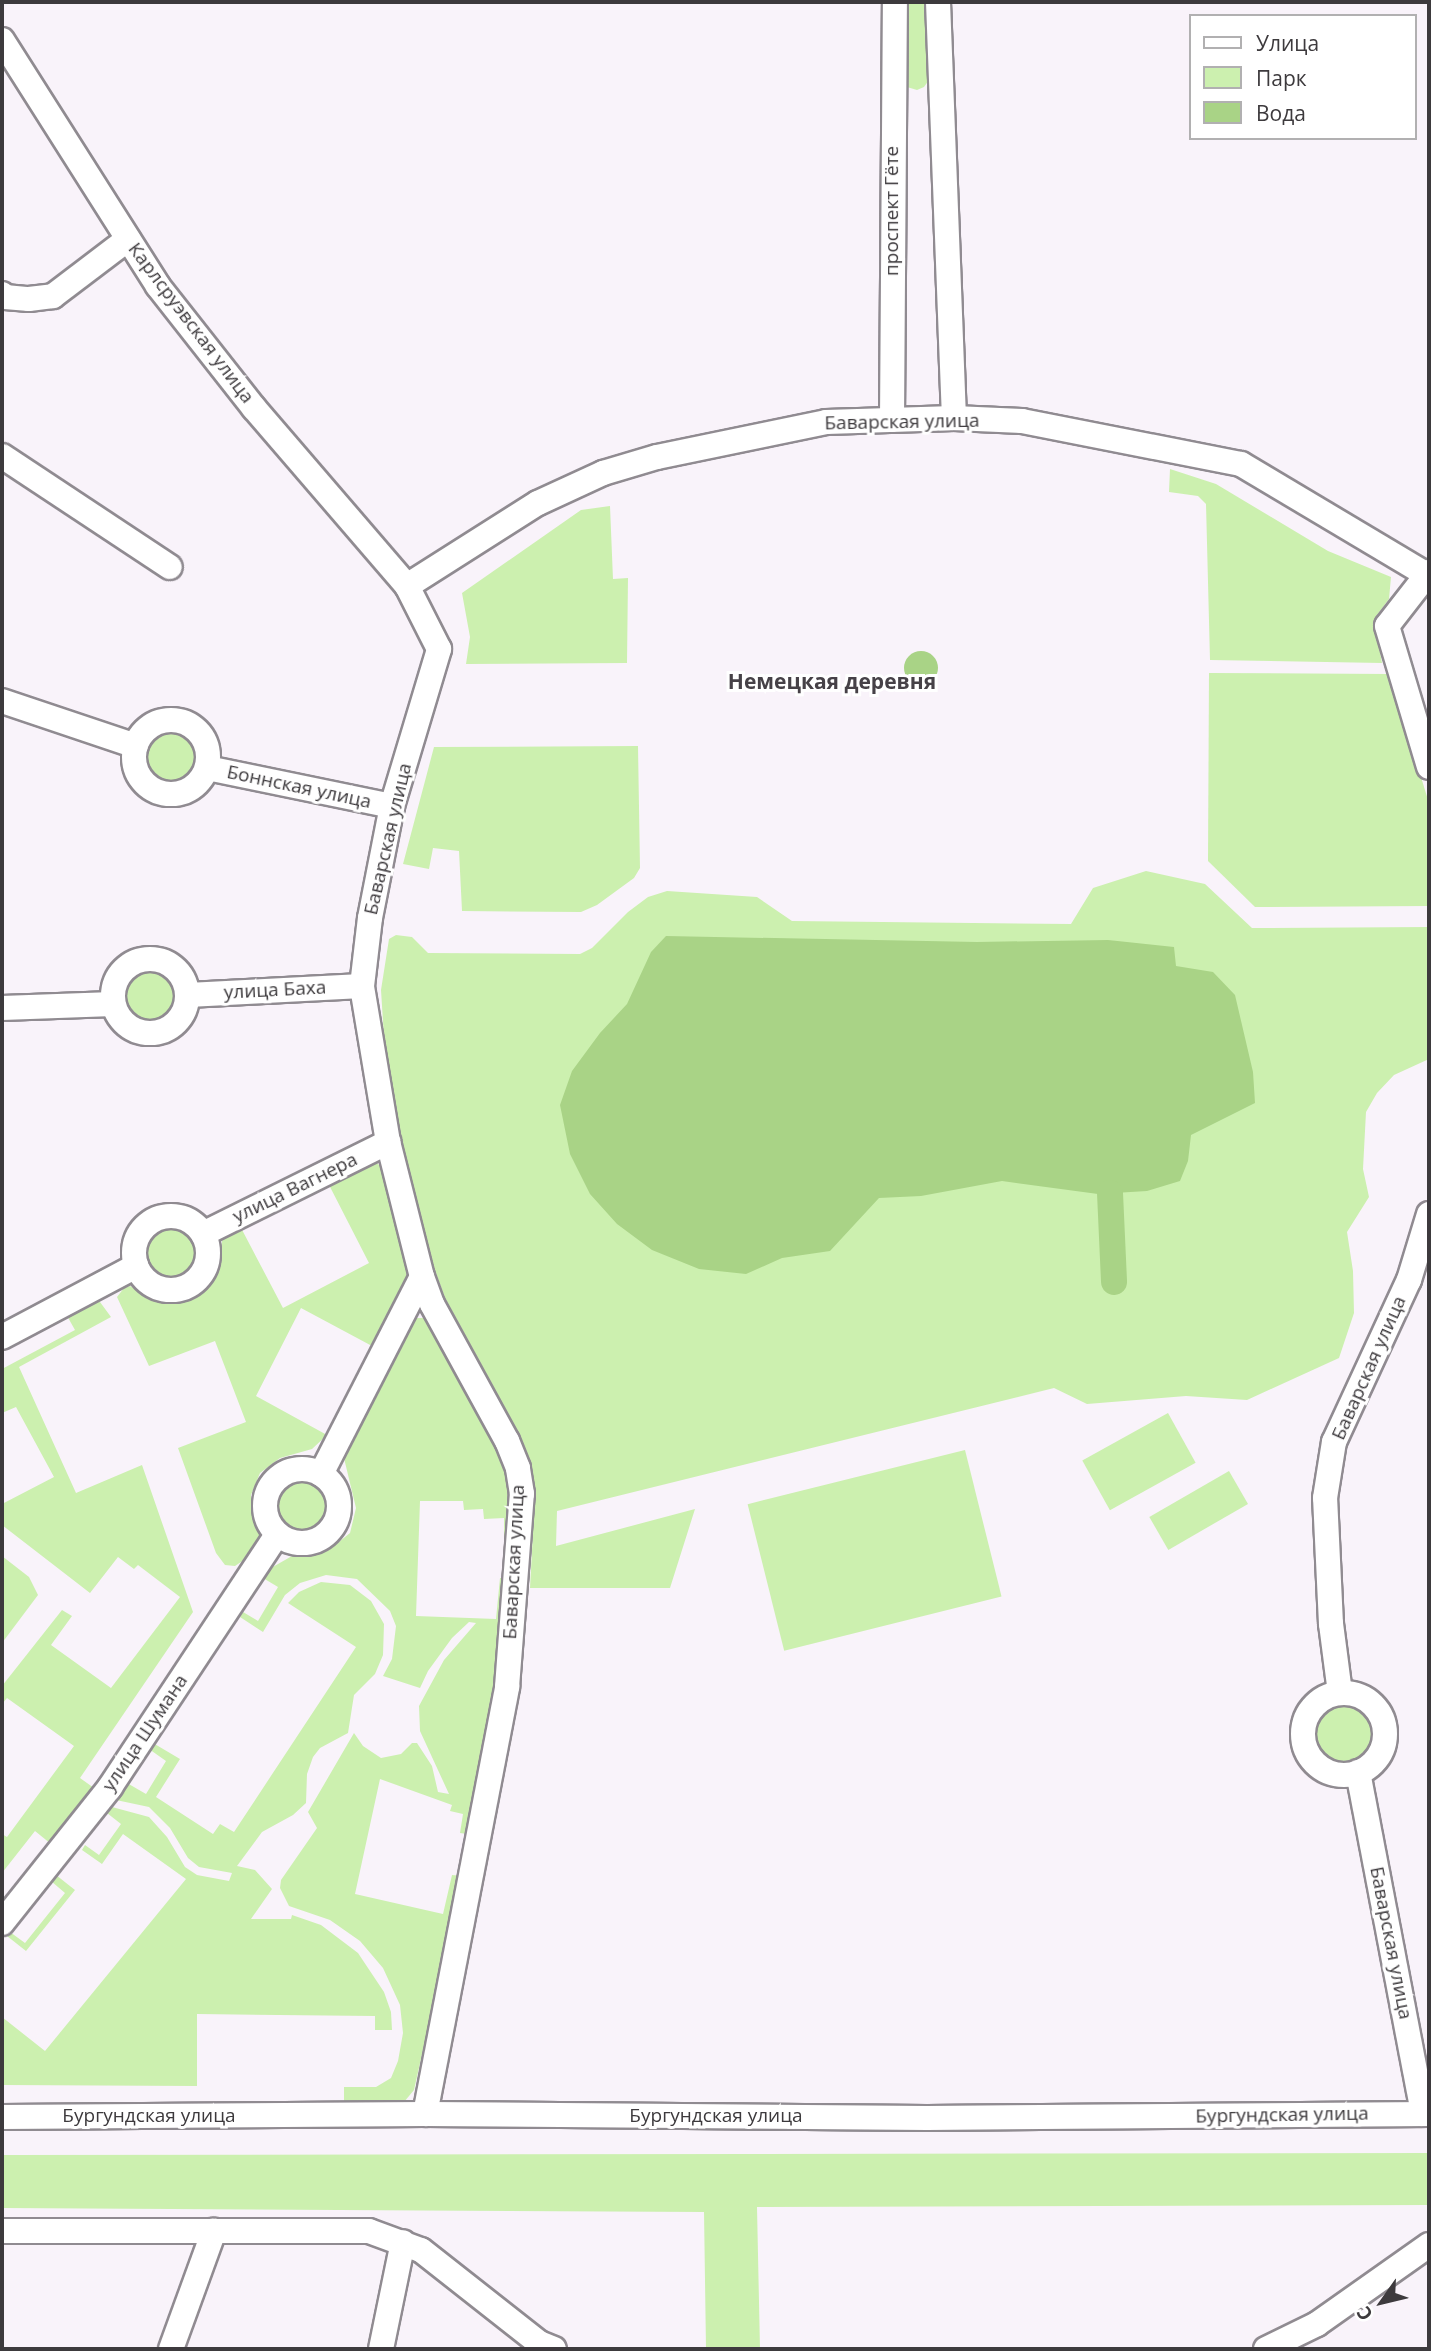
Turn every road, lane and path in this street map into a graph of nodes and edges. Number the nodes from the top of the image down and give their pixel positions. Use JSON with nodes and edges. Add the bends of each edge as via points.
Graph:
{"nodes":[{"id":1,"x":895,"y":2,"type":"edge"},
{"id":2,"x":938,"y":2,"type":"edge"},
{"id":3,"x":2,"y":40,"type":"edge"},
{"id":4,"x":128,"y":239,"type":"junction"},
{"id":5,"x":2,"y":294,"type":"edge"},
{"id":6,"x":954,"y":418,"type":"junction"},
{"id":7,"x":892,"y":420,"type":"junction"},
{"id":8,"x":2,"y":456,"type":"edge"},
{"id":9,"x":170,"y":567,"type":"dead end"},
{"id":10,"x":1428,"y":573,"type":"edge"},
{"id":11,"x":407,"y":586,"type":"junction"},
{"id":12,"x":2,"y":701,"type":"edge"},
{"id":13,"x":136,"y":746,"type":"junction"},
{"id":14,"x":1429,"y":767,"type":"edge"},
{"id":15,"x":207,"y":768,"type":"junction"},
{"id":16,"x":392,"y":806,"type":"junction"},
{"id":17,"x":362,"y":985,"type":"junction"},
{"id":18,"x":188,"y":995,"type":"junction"},
{"id":19,"x":113,"y":1004,"type":"junction"},
{"id":20,"x":2,"y":1008,"type":"edge"},
{"id":21,"x":388,"y":1142,"type":"junction"},
{"id":22,"x":1429,"y":1214,"type":"edge"},
{"id":23,"x":202,"y":1234,"type":"junction"},
{"id":24,"x":136,"y":1266,"type":"junction"},
{"id":25,"x":422,"y":1277,"type":"junction"},
{"id":26,"x":2,"y":1337,"type":"edge"},
{"id":27,"x":321,"y":1474,"type":"junction"},
{"id":28,"x":277,"y":1535,"type":"junction"},
{"id":29,"x":1340,"y":1693,"type":"junction"},
{"id":30,"x":1358,"y":1772,"type":"junction"},
{"id":31,"x":2,"y":1923,"type":"edge"},
{"id":32,"x":425,"y":2114,"type":"junction"},
{"id":33,"x":1426,"y":2114,"type":"edge"},
{"id":34,"x":2,"y":2117,"type":"edge"},
{"id":35,"x":2,"y":2231,"type":"edge"},
{"id":36,"x":215,"y":2231,"type":"junction"},
{"id":37,"x":402,"y":2242,"type":"junction"},
{"id":38,"x":1429,"y":2245,"type":"edge"},
{"id":39,"x":171,"y":2349,"type":"edge"},
{"id":40,"x":381,"y":2349,"type":"edge"},
{"id":41,"x":554,"y":2349,"type":"edge"},
{"id":42,"x":1266,"y":2349,"type":"edge"}],
"edges":[{"from":1,"to":7,"type":"street","name":"проспект Гёте"},
{"from":2,"to":6,"type":"street"},
{"from":3,"to":4,"type":"street","name":"Карлсруэвская улица"},
{"from":4,"to":5,"type":"street","via":[[53,296],[29,299]]},
{"from":4,"to":11,"type":"street","name":"Карлсруэвская улица","via":[[158,286],[254,408]]},
{"from":6,"to":7,"type":"street","name":"Баварская улица"},
{"from":6,"to":10,"type":"street","name":"Баварская улица","via":[[1022,422],[1241,464]]},
{"from":7,"to":11,"type":"street","name":"Баварская улица","via":[[826,422],[657,457],[603,473],[538,503]]},
{"from":8,"to":9,"type":"street"},
{"from":10,"to":14,"type":"street","via":[[1387,626]]},
{"from":11,"to":16,"type":"street","name":"Баварская улица","via":[[439,649]]},
{"from":12,"to":13,"type":"street"},
{"from":13,"to":15,"type":"street","via":[[155,723],[179,720],[200,733],[209,756]]},
{"from":13,"to":15,"type":"street","via":[[139,776],[158,792],[182,793],[194,788]]},
{"from":15,"to":16,"type":"street","name":"Боннская улица"},
{"from":16,"to":17,"type":"street","name":"Баварская улица"},
{"from":17,"to":18,"type":"street","name":"улица Баха"},
{"from":17,"to":21,"type":"street","name":"Баварская улица"},
{"from":18,"to":19,"type":"street","via":[[181,1018],[161,1032],[137,1031],[126,1025]]},
{"from":18,"to":19,"type":"street","via":[[179,972],[170,964],[146,959],[134,962],[116,979]]},
{"from":19,"to":20,"type":"street"},
{"from":21,"to":23,"type":"street","name":"улица Вагнера"},
{"from":21,"to":25,"type":"street","name":"Баварская улица"},
{"from":22,"to":29,"type":"street","name":"Баварская улица","via":[[1409,1280],[1334,1442],[1325,1498],[1331,1624]]},
{"from":23,"to":24,"type":"street","via":[[190,1220],[179,1216],[154,1219],[137,1236]]},
{"from":23,"to":24,"type":"street","via":[[207,1264],[193,1283],[169,1290],[157,1288],[146,1282]]},
{"from":24,"to":26,"type":"street"},
{"from":25,"to":27,"type":"street"},
{"from":25,"to":32,"type":"street","name":"Баварская улица","via":[[432,1304],[507,1441],[522,1494],[507,1687]]},
{"from":27,"to":28,"type":"street","via":[[285,1472],[268,1490],[265,1514]]},
{"from":27,"to":28,"type":"street","via":[[330,1482],[339,1505],[332,1529],[324,1537],[300,1544]]},
{"from":28,"to":31,"type":"street","name":"улица Шумана","via":[[110,1787]]},
{"from":29,"to":30,"type":"street","via":[[1354,1693],[1376,1707],[1385,1732],[1378,1757]]},
{"from":29,"to":30,"type":"street","via":[[1312,1709],[1304,1742],[1324,1769]]},
{"from":30,"to":33,"type":"street","name":"Баварская улица"},
{"from":32,"to":33,"type":"street","name":"Бургундская улица","via":[[941,2118]]},
{"from":32,"to":34,"type":"street","name":"Бургундская улица"},
{"from":35,"to":36,"type":"street"},
{"from":36,"to":37,"type":"street","via":[[369,2231]]},
{"from":36,"to":39,"type":"street"},
{"from":37,"to":40,"type":"street"},
{"from":37,"to":41,"type":"street","via":[[421,2250],[539,2343]]},
{"from":38,"to":42,"type":"street","via":[[1317,2324]]}]}
